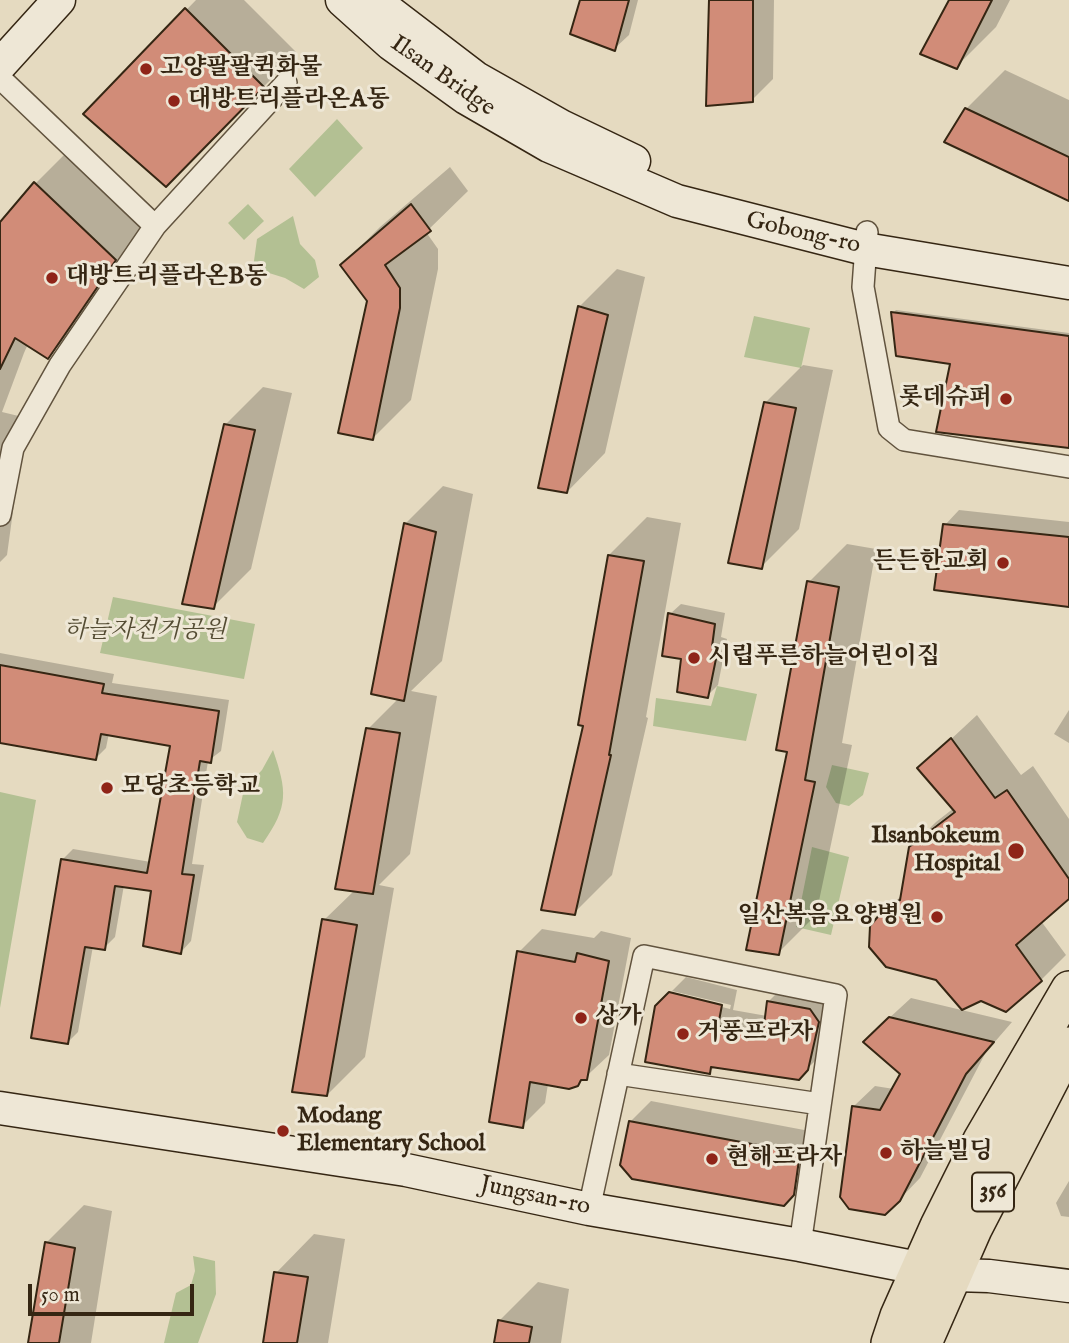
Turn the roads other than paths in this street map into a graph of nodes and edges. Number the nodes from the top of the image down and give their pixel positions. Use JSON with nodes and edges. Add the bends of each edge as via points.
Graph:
{"nodes":[{"id":1,"x":59,"y":0,"type":"edge"},
{"id":2,"x":342,"y":0,"type":"edge"},
{"id":3,"x":374,"y":0,"type":"edge"},
{"id":4,"x":0,"y":65,"type":"edge"},
{"id":5,"x":0,"y":78,"type":"edge"},
{"id":6,"x":286,"y":83,"type":"dead end"},
{"id":7,"x":555,"y":136,"type":"junction"},
{"id":8,"x":155,"y":226,"type":"junction"},
{"id":9,"x":866,"y":241,"type":"junction"},
{"id":10,"x":1069,"y":269,"type":"edge"},
{"id":11,"x":1069,"y":284,"type":"edge"},
{"id":12,"x":1069,"y":467,"type":"edge"},
{"id":13,"x":0,"y":515,"type":"edge"},
{"id":14,"x":1069,"y":989,"type":"edge"},
{"id":15,"x":1069,"y":1045,"type":"edge"},
{"id":16,"x":618,"y":1074,"type":"junction"},
{"id":17,"x":820,"y":1104,"type":"junction"},
{"id":18,"x":0,"y":1108,"type":"edge"},
{"id":19,"x":589,"y":1209,"type":"junction"},
{"id":20,"x":800,"y":1245,"type":"junction"},
{"id":21,"x":921,"y":1268,"type":"junction"},
{"id":22,"x":954,"y":1275,"type":"junction"},
{"id":23,"x":1069,"y":1286,"type":"edge"},
{"id":24,"x":889,"y":1343,"type":"edge"},
{"id":25,"x":925,"y":1343,"type":"edge"}],
"edges":[{"from":1,"to":4,"type":"main road"},
{"from":2,"to":7,"type":"main road","name":"Ilsan Bridge","via":[[391,44],[466,98]]},
{"from":3,"to":7,"type":"main road","name":"Ilsan Bridge"},
{"from":5,"to":8,"type":"street"},
{"from":6,"to":8,"type":"street"},
{"from":7,"to":9,"type":"main road","name":"Gobong-ro","via":[[741,203]]},
{"from":8,"to":13,"type":"street","via":[[60,365],[13,448]]},
{"from":9,"to":10,"type":"main road","name":"Gobong-ro"},
{"from":9,"to":11,"type":"main road","name":"Gobong-ro"},
{"from":9,"to":12,"type":"street","via":[[863,287],[890,428],[904,440]]},
{"from":14,"to":21,"type":"main road","via":[[981,1140]]},
{"from":15,"to":22,"type":"main road","number":"356"},
{"from":16,"to":17,"type":"street"},
{"from":16,"to":17,"type":"street","via":[[644,956],[836,995]]},
{"from":16,"to":19,"type":"street"},
{"from":17,"to":20,"type":"street"},
{"from":18,"to":19,"type":"main road","name":"Jungsan-ro","via":[[406,1170]]},
{"from":19,"to":20,"type":"main road","name":"Jungsan-ro"},
{"from":20,"to":21,"type":"main road","name":"Jungsan-ro"},
{"from":21,"to":22,"type":"main road","name":"Jungsan-ro"},
{"from":21,"to":24,"type":"main road"},
{"from":22,"to":23,"type":"main road","name":"Jungsan-ro"},
{"from":22,"to":25,"type":"main road","number":"356"}]}
